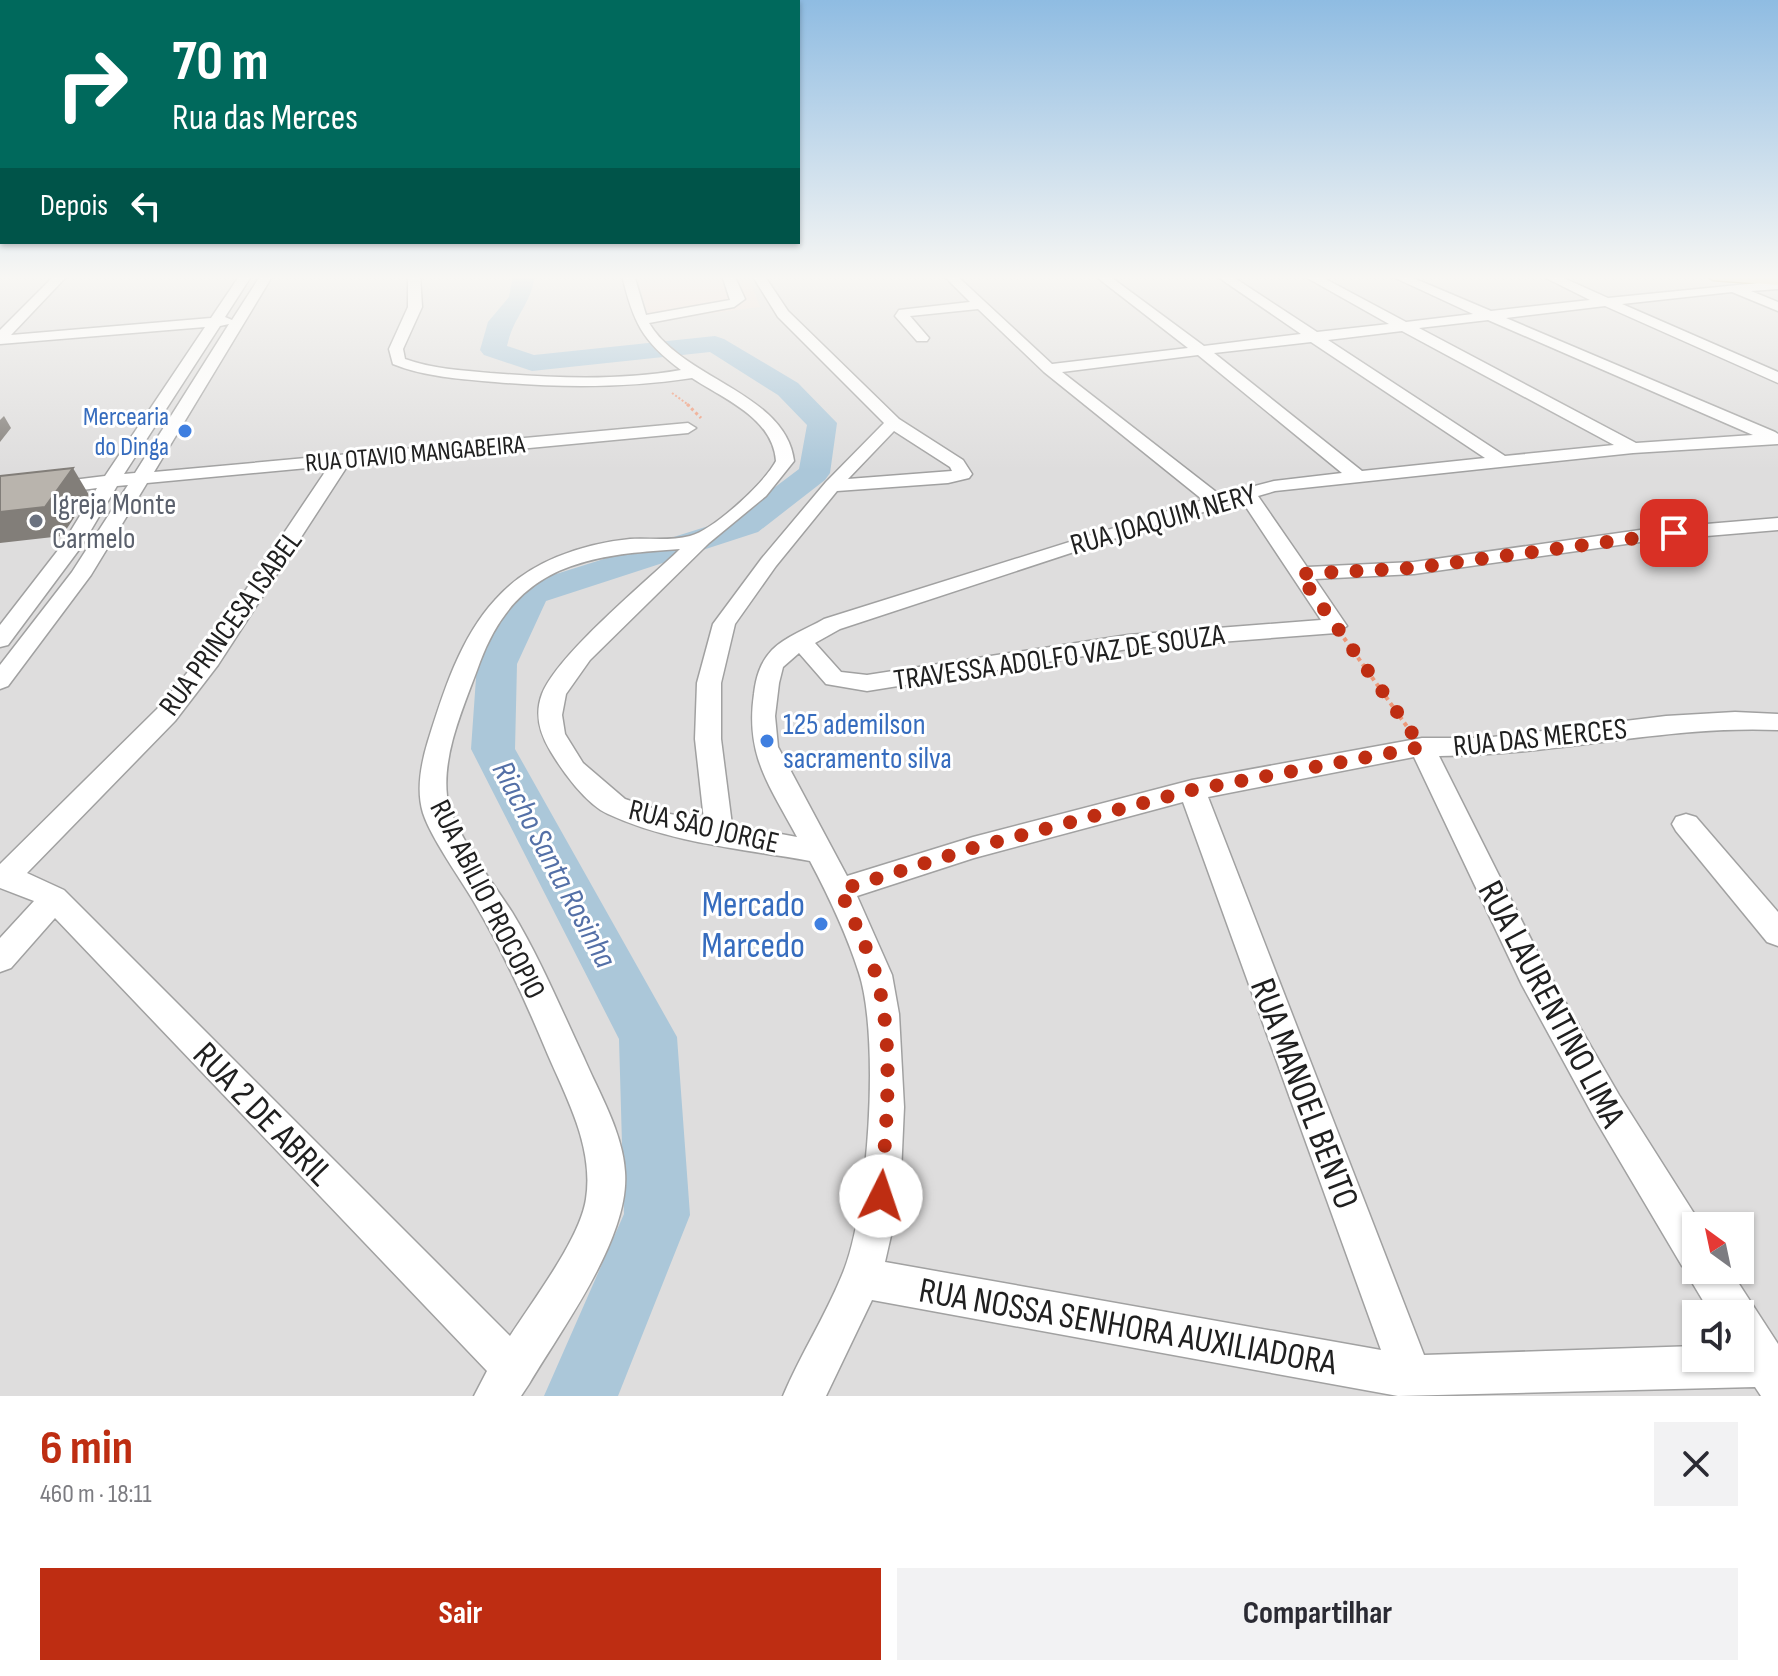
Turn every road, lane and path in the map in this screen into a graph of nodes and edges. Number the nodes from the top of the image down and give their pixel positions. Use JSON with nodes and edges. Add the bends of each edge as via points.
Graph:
{"nodes":[{"id":1,"x":204,"y":340,"type":"edge"},
{"id":2,"x":228,"y":340,"type":"edge"},
{"id":3,"x":401,"y":340,"type":"edge"},
{"id":4,"x":657,"y":340,"type":"edge"},
{"id":5,"x":809,"y":340,"type":"edge"},
{"id":6,"x":1018,"y":340,"type":"edge"},
{"id":7,"x":1187,"y":340,"type":"edge"},
{"id":8,"x":1277,"y":340,"type":"edge"},
{"id":9,"x":1320,"y":340,"type":"edge"},
{"id":10,"x":1428,"y":340,"type":"edge"},
{"id":11,"x":1544,"y":340,"type":"edge"},
{"id":12,"x":1694,"y":340,"type":"edge"},
{"id":13,"x":1199,"y":349,"type":"junction"},
{"id":14,"x":1049,"y":369,"type":"junction"},
{"id":15,"x":695,"y":373,"type":"junction"},
{"id":16,"x":1778,"y":378,"type":"edge"},
{"id":17,"x":654,"y":379,"type":"junction"},
{"id":18,"x":197,"y":389,"type":"junction"},
{"id":19,"x":170,"y":392,"type":"junction"},
{"id":20,"x":893,"y":423,"type":"junction"},
{"id":21,"x":688,"y":428,"type":"joint"},
{"id":22,"x":1777,"y":440,"type":"edge"},
{"id":23,"x":1633,"y":448,"type":"junction"},
{"id":24,"x":342,"y":460,"type":"junction"},
{"id":25,"x":1502,"y":462,"type":"junction"},
{"id":26,"x":1358,"y":477,"type":"junction"},
{"id":27,"x":141,"y":478,"type":"junction"},
{"id":28,"x":111,"y":481,"type":"junction"},
{"id":29,"x":832,"y":486,"type":"junction"},
{"id":30,"x":1246,"y":493,"type":"junction"},
{"id":31,"x":0,"y":495,"type":"edge"},
{"id":32,"x":1217,"y":502,"type":"junction"},
{"id":33,"x":1778,"y":524,"type":"edge"},
{"id":34,"x":700,"y":541,"type":"junction"},
{"id":35,"x":1299,"y":574,"type":"junction"},
{"id":36,"x":1336,"y":626,"type":"junction"},
{"id":37,"x":0,"y":640,"type":"edge"},
{"id":38,"x":800,"y":640,"type":"junction"},
{"id":39,"x":0,"y":681,"type":"edge"},
{"id":40,"x":1778,"y":722,"type":"edge"},
{"id":41,"x":1422,"y":747,"type":"junction"},
{"id":42,"x":1192,"y":790,"type":"junction"},
{"id":43,"x":1686,"y":824,"type":"dead end"},
{"id":44,"x":719,"y":833,"type":"junction"},
{"id":45,"x":818,"y":852,"type":"junction"},
{"id":46,"x":2,"y":878,"type":"edge"},
{"id":47,"x":840,"y":890,"type":"junction"},
{"id":48,"x":54,"y":898,"type":"junction"},
{"id":49,"x":1778,"y":933,"type":"edge"},
{"id":50,"x":0,"y":959,"type":"edge"},
{"id":51,"x":1682,"y":1229,"type":"edge"},
{"id":52,"x":862,"y":1278,"type":"junction"},
{"id":53,"x":1754,"y":1344,"type":"edge"},
{"id":54,"x":1774,"y":1372,"type":"edge"},
{"id":55,"x":504,"y":1382,"type":"edge"},
{"id":56,"x":1415,"y":1386,"type":"edge"},
{"id":57,"x":804,"y":1396,"type":"edge"}],
"edges":[{"from":1,"to":19,"type":"street"},
{"from":2,"to":18,"type":"street"},
{"from":3,"to":17,"type":"street","via":[[396,353],[403,365],[442,374],[617,383]]},
{"from":4,"to":15,"type":"street"},
{"from":5,"to":20,"type":"street"},
{"from":6,"to":14,"type":"street"},
{"from":7,"to":13,"type":"street"},
{"from":8,"to":13,"type":"street"},
{"from":9,"to":25,"type":"street"},
{"from":10,"to":23,"type":"street"},
{"from":11,"to":22,"type":"street"},
{"from":12,"to":16,"type":"street"},
{"from":13,"to":14,"type":"street"},
{"from":13,"to":26,"type":"street"},
{"from":14,"to":32,"type":"street"},
{"from":15,"to":17,"type":"street"},
{"from":15,"to":34,"type":"street","via":[[770,425],[785,461],[769,486]]},
{"from":17,"to":21,"type":"path","via":[[698,412],[698,423]]},
{"from":18,"to":19,"type":"street"},
{"from":18,"to":27,"type":"street"},
{"from":19,"to":28,"type":"street"},
{"from":20,"to":29,"type":"street"},
{"from":20,"to":29,"type":"street","via":[[957,464],[963,474]]},
{"from":21,"to":24,"type":"street","name":"RUA OTAVIO MANGABEIRA"},
{"from":22,"to":23,"type":"street","name":"RUA JOAQUIM NERY"},
{"from":23,"to":25,"type":"street","name":"RUA JOAQUIM NERY"},
{"from":24,"to":27,"type":"street","name":"RUA OTAVIO MANGABEIRA"},
{"from":24,"to":46,"type":"street","name":"RUA PRINCESA ISABEL","via":[[210,660],[175,704]]},
{"from":25,"to":26,"type":"street","name":"RUA JOAQUIM NERY"},
{"from":26,"to":30,"type":"street","name":"RUA JOAQUIM NERY"},
{"from":27,"to":28,"type":"street","name":"RUA OTAVIO MANGABEIRA"},
{"from":27,"to":39,"type":"street","via":[[81,575]]},
{"from":28,"to":31,"type":"street","name":"RUA OTAVIO MANGABEIRA"},
{"from":28,"to":37,"type":"street","via":[[71,547]]},
{"from":29,"to":44,"type":"street","via":[[734,607],[714,653],[708,739]]},
{"from":30,"to":32,"type":"street","name":"RUA JOAQUIM NERY"},
{"from":30,"to":35,"type":"street"},
{"from":32,"to":38,"type":"street","name":"RUA JOAQUIM NERY","via":[[1031,558],[832,624]]},
{"from":33,"to":35,"type":"street","via":[[1647,535],[1414,568]]},
{"from":34,"to":44,"type":"street","name":"RUA SÃO JORGE","via":[[582,655],[554,694],[550,715],[553,734],[574,769],[615,806]]},
{"from":34,"to":55,"type":"street","name":"RUA ABILIO PROCOPIO","via":[[592,552],[560,564],[515,592],[487,620],[476,642],[432,771],[430,793],[437,815],[520,952],[594,1121],[607,1170],[605,1201],[593,1238]]},
{"from":35,"to":36,"type":"street"},
{"from":36,"to":38,"type":"street","name":"TRAVESSA ADOLFO VAZ DE SOUZA","via":[[1128,642],[867,683],[834,679]]},
{"from":36,"to":41,"type":"path"},
{"from":38,"to":45,"type":"street","name":"RUA JOAQUIM NERY","via":[[772,665],[763,716],[765,747]]},
{"from":40,"to":41,"type":"street","name":"RUA DAS MERCES","via":[[1666,724],[1484,747]]},
{"from":41,"to":42,"type":"street","name":"RUA DAS MERCES"},
{"from":41,"to":51,"type":"street","name":"RUA LAURENTINO LIMA","via":[[1533,975]]},
{"from":42,"to":47,"type":"street","name":"RUA DAS MERCES","via":[[973,848]]},
{"from":42,"to":56,"type":"street","name":"RUA MANOEL BENTO"},
{"from":43,"to":49,"type":"street"},
{"from":44,"to":45,"type":"street","name":"RUA SÃO JORGE"},
{"from":45,"to":47,"type":"street","name":"RUA JOAQUIM NERY"},
{"from":46,"to":48,"type":"street","name":"RUA 2 DE ABRIL"},
{"from":47,"to":52,"type":"street","name":"RUA JOAQUIM NERY","via":[[876,975],[883,1014],[887,1107],[881,1196]]},
{"from":48,"to":50,"type":"street"},
{"from":48,"to":55,"type":"street","name":"RUA 2 DE ABRIL"},
{"from":52,"to":56,"type":"street","name":"RUA NOSSA SENHORA AUXILIADORA"},
{"from":52,"to":57,"type":"street","name":"RUA JOAQUIM NERY"},
{"from":53,"to":54,"type":"street"},
{"from":54,"to":56,"type":"street","name":"RUA NOSSA SENHORA AUXILIADORA"}]}
